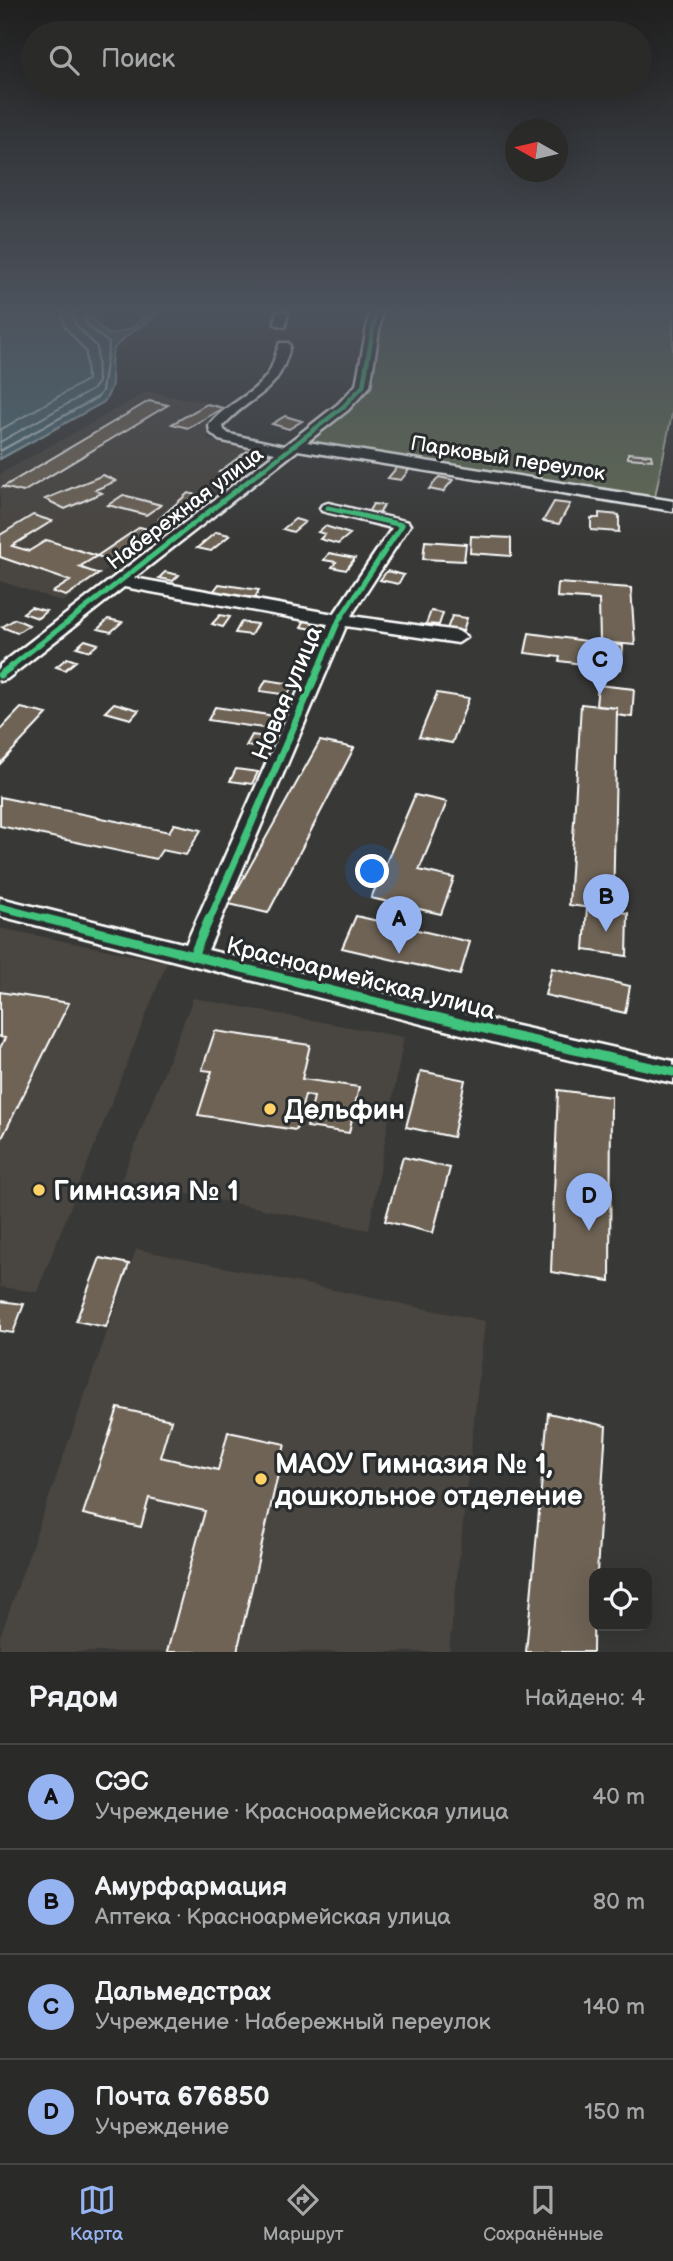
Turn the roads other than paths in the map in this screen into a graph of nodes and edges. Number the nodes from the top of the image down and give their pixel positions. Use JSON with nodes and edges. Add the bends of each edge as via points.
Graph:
{"nodes":[{"id":1,"x":262,"y":389,"type":"edge"},
{"id":2,"x":360,"y":389,"type":"edge"},
{"id":3,"x":293,"y":448,"type":"junction"},
{"id":4,"x":673,"y":506,"type":"edge"},
{"id":5,"x":328,"y":508,"type":"dead end"},
{"id":6,"x":119,"y":581,"type":"junction"},
{"id":7,"x":339,"y":620,"type":"junction"},
{"id":8,"x":458,"y":637,"type":"dead end"},
{"id":9,"x":0,"y":675,"type":"edge"},
{"id":10,"x":0,"y":907,"type":"edge"},
{"id":11,"x":192,"y":956,"type":"junction"},
{"id":12,"x":673,"y":1072,"type":"edge"}],
"edges":[{"from":1,"to":3,"type":"street","via":[[220,418],[216,432],[224,438]]},
{"from":2,"to":3,"type":"street","name":"Набережная улица"},
{"from":3,"to":4,"type":"street","name":"Парковый переулок"},
{"from":3,"to":6,"type":"street","name":"Набережная улица"},
{"from":5,"to":7,"type":"street","name":"Новая улица","via":[[402,525]]},
{"from":6,"to":7,"type":"street"},
{"from":6,"to":9,"type":"street","name":"Набережная улица"},
{"from":7,"to":8,"type":"street"},
{"from":7,"to":11,"type":"street","name":"Новая улица"},
{"from":10,"to":11,"type":"street","name":"Красноармейская улица"},
{"from":11,"to":12,"type":"street","name":"Красноармейская улица"}]}
